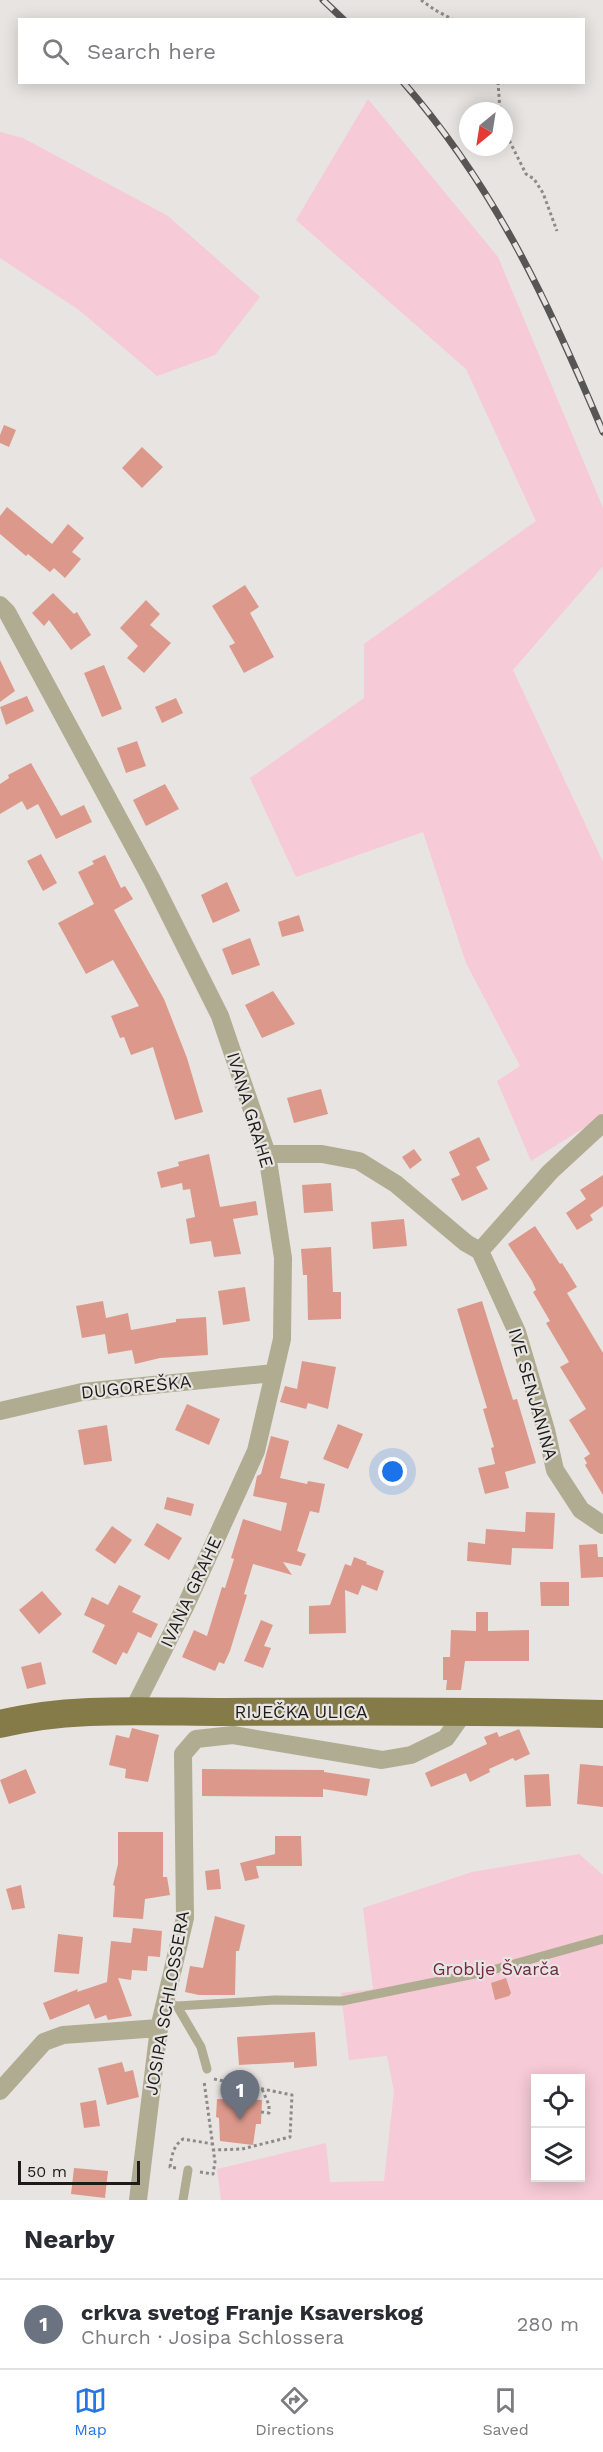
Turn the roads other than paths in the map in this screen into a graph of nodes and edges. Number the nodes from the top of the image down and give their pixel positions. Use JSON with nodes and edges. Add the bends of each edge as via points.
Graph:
{"nodes":[{"id":1,"x":0,"y":605,"type":"edge"},
{"id":2,"x":603,"y":1123,"type":"edge"},
{"id":3,"x":267,"y":1154,"type":"junction"},
{"id":4,"x":480,"y":1251,"type":"junction"},
{"id":5,"x":274,"y":1373,"type":"junction"},
{"id":6,"x":0,"y":1411,"type":"edge"},
{"id":7,"x":603,"y":1525,"type":"edge"},
{"id":8,"x":465,"y":1711,"type":"junction"},
{"id":9,"x":132,"y":1712,"type":"junction"},
{"id":10,"x":603,"y":1714,"type":"edge"},
{"id":11,"x":0,"y":1724,"type":"edge"},
{"id":12,"x":603,"y":1939,"type":"edge"},
{"id":13,"x":171,"y":2004,"type":"junction"},
{"id":14,"x":159,"y":2028,"type":"junction"},
{"id":15,"x":208,"y":2074,"type":"road end"},
{"id":16,"x":0,"y":2091,"type":"edge"},
{"id":17,"x":188,"y":2170,"type":"road end"},
{"id":18,"x":138,"y":2200,"type":"edge"},
{"id":19,"x":183,"y":2200,"type":"edge"}],
"edges":[{"from":1,"to":3,"type":"street","name":"IVANA GRAHE","via":[[152,880],[214,1006]]},
{"from":2,"to":4,"type":"street","via":[[550,1172]]},
{"from":3,"to":4,"type":"street","via":[[322,1154],[359,1161],[396,1184]]},
{"from":3,"to":5,"type":"street","name":"IVANA GRAHE","via":[[283,1258],[282,1339]]},
{"from":4,"to":7,"type":"street","name":"IVE SENJANINA","via":[[517,1332],[555,1470],[581,1510]]},
{"from":5,"to":6,"type":"street","name":"DUGOREŠKA","via":[[82,1392]]},
{"from":5,"to":9,"type":"street","name":"IVANA GRAHE","via":[[256,1450]]},
{"from":8,"to":9,"type":"main road","name":"RIJEČKA ULICA"},
{"from":8,"to":10,"type":"main road","name":"RIJEČKA ULICA"},
{"from":8,"to":13,"type":"street","name":"JOSIPA SCHLOSSERA","via":[[446,1738],[411,1755],[382,1760],[233,1735],[196,1739],[183,1754],[185,1918]]},
{"from":9,"to":11,"type":"main road","name":"RIJEČKA ULICA","via":[[29,1717]]},
{"from":12,"to":13,"type":"lane","via":[[489,1971],[342,2001]]},
{"from":13,"to":14,"type":"street","name":"JOSIPA SCHLOSSERA"},
{"from":13,"to":15,"type":"lane","via":[[201,2047]]},
{"from":14,"to":16,"type":"street","via":[[63,2035],[44,2042]]},
{"from":14,"to":18,"type":"street","name":"JOSIPA SCHLOSSERA"},
{"from":17,"to":19,"type":"lane"}]}
